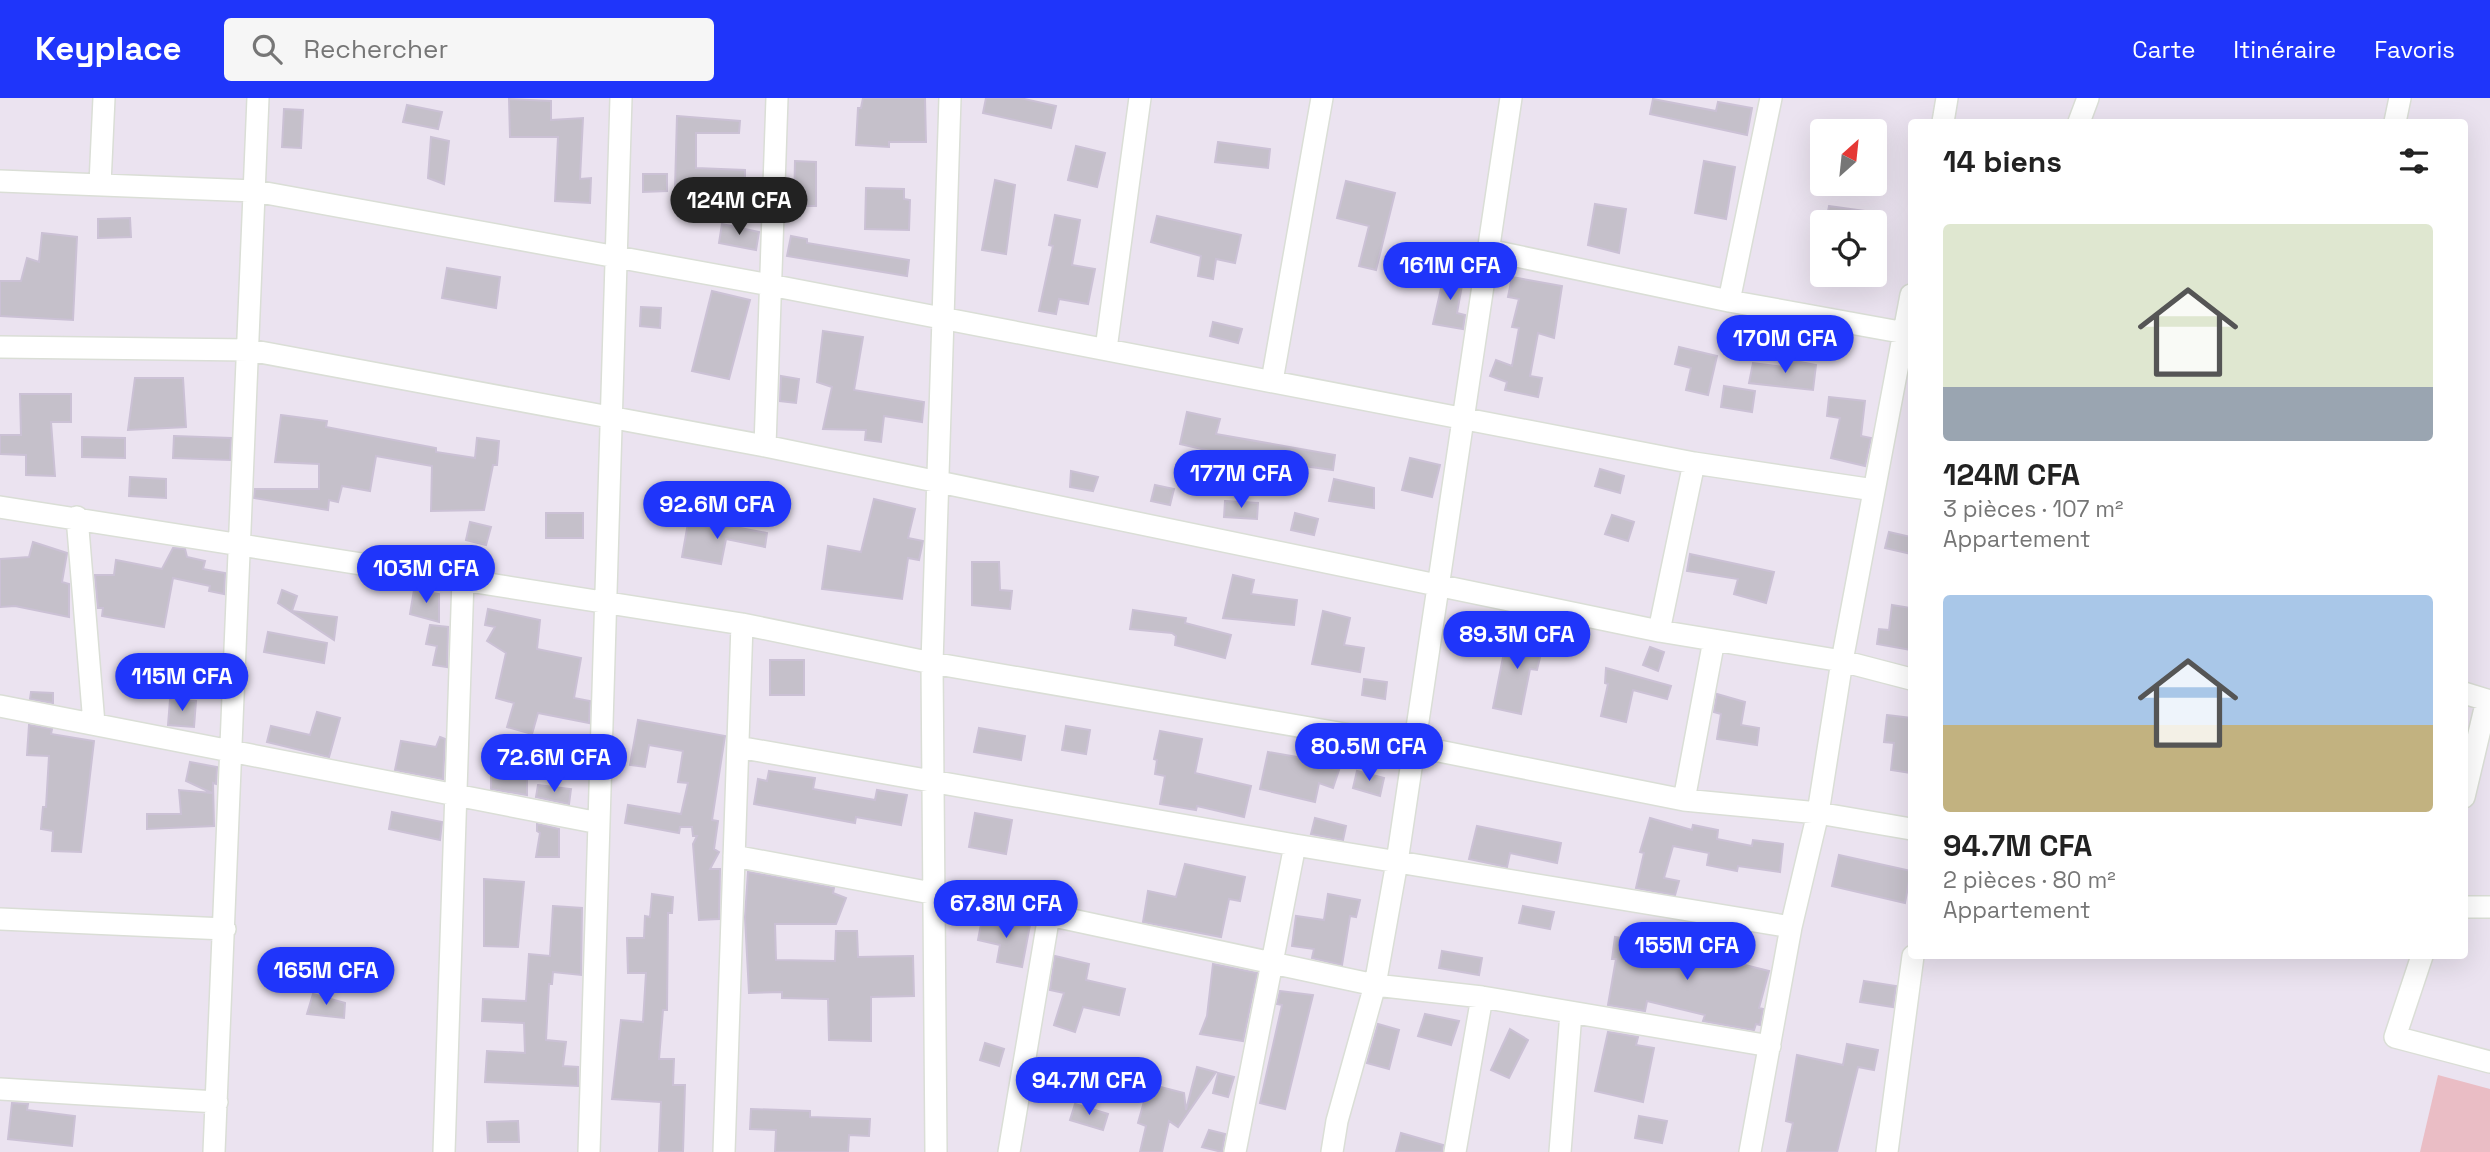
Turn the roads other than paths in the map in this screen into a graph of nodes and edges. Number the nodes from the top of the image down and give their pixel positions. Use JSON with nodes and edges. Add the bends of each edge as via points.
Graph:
{"nodes":[{"id":1,"x":104,"y":98,"type":"edge"},
{"id":2,"x":258,"y":98,"type":"edge"},
{"id":3,"x":621,"y":98,"type":"edge"},
{"id":4,"x":776,"y":98,"type":"edge"},
{"id":5,"x":950,"y":98,"type":"edge"},
{"id":6,"x":1140,"y":98,"type":"edge"},
{"id":7,"x":1322,"y":98,"type":"edge"},
{"id":8,"x":1511,"y":98,"type":"edge"},
{"id":9,"x":1771,"y":98,"type":"edge"},
{"id":10,"x":1947,"y":98,"type":"edge"},
{"id":11,"x":2088,"y":98,"type":"edge"},
{"id":12,"x":2400,"y":98,"type":"edge"},
{"id":13,"x":1944,"y":119,"type":"edge"},
{"id":14,"x":2080,"y":119,"type":"edge"},
{"id":15,"x":2396,"y":119,"type":"edge"},
{"id":16,"x":0,"y":181,"type":"edge"},
{"id":17,"x":100,"y":184,"type":"junction"},
{"id":18,"x":255,"y":191,"type":"junction"},
{"id":19,"x":1488,"y":250,"type":"junction"},
{"id":20,"x":615,"y":256,"type":"junction"},
{"id":21,"x":770,"y":285,"type":"junction"},
{"id":22,"x":1729,"y":301,"type":"junction"},
{"id":23,"x":942,"y":318,"type":"junction"},
{"id":24,"x":1908,"y":333,"type":"edge"},
{"id":25,"x":0,"y":347,"type":"edge"},
{"id":26,"x":1106,"y":349,"type":"junction"},
{"id":27,"x":249,"y":350,"type":"junction"},
{"id":28,"x":1272,"y":381,"type":"junction"},
{"id":29,"x":611,"y":416,"type":"junction"},
{"id":30,"x":1464,"y":417,"type":"junction"},
{"id":31,"x":765,"y":446,"type":"junction"},
{"id":32,"x":1694,"y":463,"type":"junction"},
{"id":33,"x":936,"y":482,"type":"junction"},
{"id":34,"x":1874,"y":490,"type":"junction"},
{"id":35,"x":0,"y":507,"type":"edge"},
{"id":36,"x":77,"y":517,"type":"junction"},
{"id":37,"x":239,"y":544,"type":"junction"},
{"id":38,"x":463,"y":579,"type":"junction"},
{"id":39,"x":1439,"y":584,"type":"junction"},
{"id":40,"x":606,"y":603,"type":"junction"},
{"id":41,"x":742,"y":624,"type":"junction"},
{"id":42,"x":1659,"y":631,"type":"junction"},
{"id":43,"x":1714,"y":640,"type":"junction"},
{"id":44,"x":1842,"y":661,"type":"junction"},
{"id":45,"x":932,"y":663,"type":"junction"},
{"id":46,"x":1908,"y":678,"type":"edge"},
{"id":47,"x":2468,"y":694,"type":"edge"},
{"id":48,"x":2488,"y":701,"type":"edge"},
{"id":49,"x":0,"y":706,"type":"edge"},
{"id":50,"x":94,"y":724,"type":"junction"},
{"id":51,"x":1415,"y":746,"type":"junction"},
{"id":52,"x":738,"y":747,"type":"junction"},
{"id":53,"x":231,"y":750,"type":"junction"},
{"id":54,"x":932,"y":781,"type":"junction"},
{"id":55,"x":2468,"y":781,"type":"edge"},
{"id":56,"x":456,"y":794,"type":"junction"},
{"id":57,"x":1684,"y":800,"type":"junction"},
{"id":58,"x":1818,"y":813,"type":"junction"},
{"id":59,"x":599,"y":823,"type":"junction"},
{"id":60,"x":1908,"y":828,"type":"edge"},
{"id":61,"x":1295,"y":845,"type":"junction"},
{"id":62,"x":734,"y":856,"type":"junction"},
{"id":63,"x":1397,"y":862,"type":"junction"},
{"id":64,"x":933,"y":893,"type":"junction"},
{"id":65,"x":2468,"y":906,"type":"edge"},
{"id":66,"x":2490,"y":907,"type":"edge"},
{"id":67,"x":1049,"y":915,"type":"junction"},
{"id":68,"x":0,"y":919,"type":"edge"},
{"id":69,"x":1791,"y":927,"type":"junction"},
{"id":70,"x":225,"y":929,"type":"junction"},
{"id":71,"x":1913,"y":959,"type":"edge"},
{"id":72,"x":2421,"y":959,"type":"edge"},
{"id":73,"x":1273,"y":963,"type":"junction"},
{"id":74,"x":1375,"y":985,"type":"junction"},
{"id":75,"x":1482,"y":997,"type":"junction"},
{"id":76,"x":1571,"y":1013,"type":"junction"},
{"id":77,"x":1770,"y":1046,"type":"junction"},
{"id":78,"x":2490,"y":1062,"type":"edge"},
{"id":79,"x":0,"y":1089,"type":"edge"},
{"id":80,"x":216,"y":1102,"type":"junction"},
{"id":81,"x":214,"y":1152,"type":"edge"},
{"id":82,"x":444,"y":1152,"type":"edge"},
{"id":83,"x":589,"y":1152,"type":"edge"},
{"id":84,"x":724,"y":1152,"type":"edge"},
{"id":85,"x":936,"y":1152,"type":"edge"},
{"id":86,"x":1009,"y":1152,"type":"edge"},
{"id":87,"x":1235,"y":1152,"type":"edge"},
{"id":88,"x":1332,"y":1152,"type":"edge"},
{"id":89,"x":1455,"y":1152,"type":"edge"},
{"id":90,"x":1560,"y":1152,"type":"edge"},
{"id":91,"x":1750,"y":1152,"type":"edge"},
{"id":92,"x":1887,"y":1152,"type":"edge"}],
"edges":[{"from":1,"to":17,"type":"street"},
{"from":2,"to":18,"type":"street"},
{"from":3,"to":20,"type":"street"},
{"from":4,"to":21,"type":"street"},
{"from":5,"to":23,"type":"street"},
{"from":6,"to":26,"type":"street"},
{"from":7,"to":28,"type":"street"},
{"from":8,"to":19,"type":"street"},
{"from":9,"to":22,"type":"street"},
{"from":10,"to":13,"type":"street"},
{"from":11,"to":14,"type":"street"},
{"from":12,"to":15,"type":"street"},
{"from":16,"to":17,"type":"street"},
{"from":17,"to":18,"type":"street"},
{"from":18,"to":20,"type":"street"},
{"from":18,"to":27,"type":"street"},
{"from":19,"to":22,"type":"street"},
{"from":19,"to":30,"type":"street"},
{"from":20,"to":21,"type":"street"},
{"from":20,"to":29,"type":"street"},
{"from":21,"to":23,"type":"street"},
{"from":21,"to":31,"type":"street"},
{"from":22,"to":24,"type":"street"},
{"from":23,"to":26,"type":"street"},
{"from":23,"to":33,"type":"street"},
{"from":24,"to":34,"type":"street"},
{"from":25,"to":27,"type":"street"},
{"from":26,"to":28,"type":"street"},
{"from":27,"to":29,"type":"street"},
{"from":27,"to":37,"type":"street"},
{"from":28,"to":30,"type":"street"},
{"from":29,"to":31,"type":"street"},
{"from":29,"to":40,"type":"street"},
{"from":30,"to":32,"type":"street"},
{"from":30,"to":39,"type":"street"},
{"from":31,"to":33,"type":"street"},
{"from":32,"to":34,"type":"street"},
{"from":32,"to":42,"type":"street"},
{"from":33,"to":39,"type":"street"},
{"from":33,"to":45,"type":"street"},
{"from":34,"to":44,"type":"street"},
{"from":35,"to":36,"type":"street"},
{"from":36,"to":37,"type":"street"},
{"from":36,"to":50,"type":"street"},
{"from":37,"to":38,"type":"street"},
{"from":37,"to":53,"type":"street"},
{"from":38,"to":40,"type":"street"},
{"from":38,"to":56,"type":"street"},
{"from":39,"to":42,"type":"street"},
{"from":39,"to":51,"type":"street"},
{"from":40,"to":41,"type":"street"},
{"from":40,"to":59,"type":"street"},
{"from":41,"to":45,"type":"street"},
{"from":41,"to":52,"type":"street"},
{"from":42,"to":43,"type":"street"},
{"from":43,"to":44,"type":"street"},
{"from":43,"to":57,"type":"street"},
{"from":44,"to":46,"type":"street"},
{"from":44,"to":58,"type":"street"},
{"from":45,"to":51,"type":"street"},
{"from":45,"to":54,"type":"street"},
{"from":47,"to":48,"type":"street"},
{"from":48,"to":55,"type":"street"},
{"from":49,"to":50,"type":"street"},
{"from":50,"to":53,"type":"street"},
{"from":51,"to":57,"type":"street"},
{"from":51,"to":63,"type":"street"},
{"from":52,"to":54,"type":"street"},
{"from":52,"to":62,"type":"street"},
{"from":53,"to":56,"type":"street"},
{"from":53,"to":70,"type":"street"},
{"from":54,"to":61,"type":"street"},
{"from":54,"to":64,"type":"street"},
{"from":56,"to":59,"type":"street"},
{"from":56,"to":82,"type":"street"},
{"from":57,"to":58,"type":"street"},
{"from":58,"to":60,"type":"street"},
{"from":58,"to":69,"type":"street"},
{"from":59,"to":83,"type":"street"},
{"from":61,"to":63,"type":"street"},
{"from":61,"to":73,"type":"street"},
{"from":62,"to":64,"type":"street"},
{"from":62,"to":84,"type":"street"},
{"from":63,"to":69,"type":"street"},
{"from":63,"to":74,"type":"street"},
{"from":64,"to":67,"type":"street"},
{"from":64,"to":85,"type":"street"},
{"from":65,"to":66,"type":"street"},
{"from":67,"to":73,"type":"street"},
{"from":67,"to":86,"type":"street"},
{"from":68,"to":70,"type":"street"},
{"from":69,"to":77,"type":"street"},
{"from":70,"to":80,"type":"street"},
{"from":71,"to":92,"type":"street"},
{"from":72,"to":78,"type":"street","via":[[2395,1037]]},
{"from":73,"to":74,"type":"street"},
{"from":73,"to":87,"type":"street"},
{"from":74,"to":75,"type":"street"},
{"from":74,"to":88,"type":"street"},
{"from":75,"to":76,"type":"street"},
{"from":75,"to":89,"type":"street"},
{"from":76,"to":77,"type":"street"},
{"from":76,"to":90,"type":"street"},
{"from":77,"to":91,"type":"street"},
{"from":79,"to":80,"type":"street"},
{"from":80,"to":81,"type":"street"}]}
